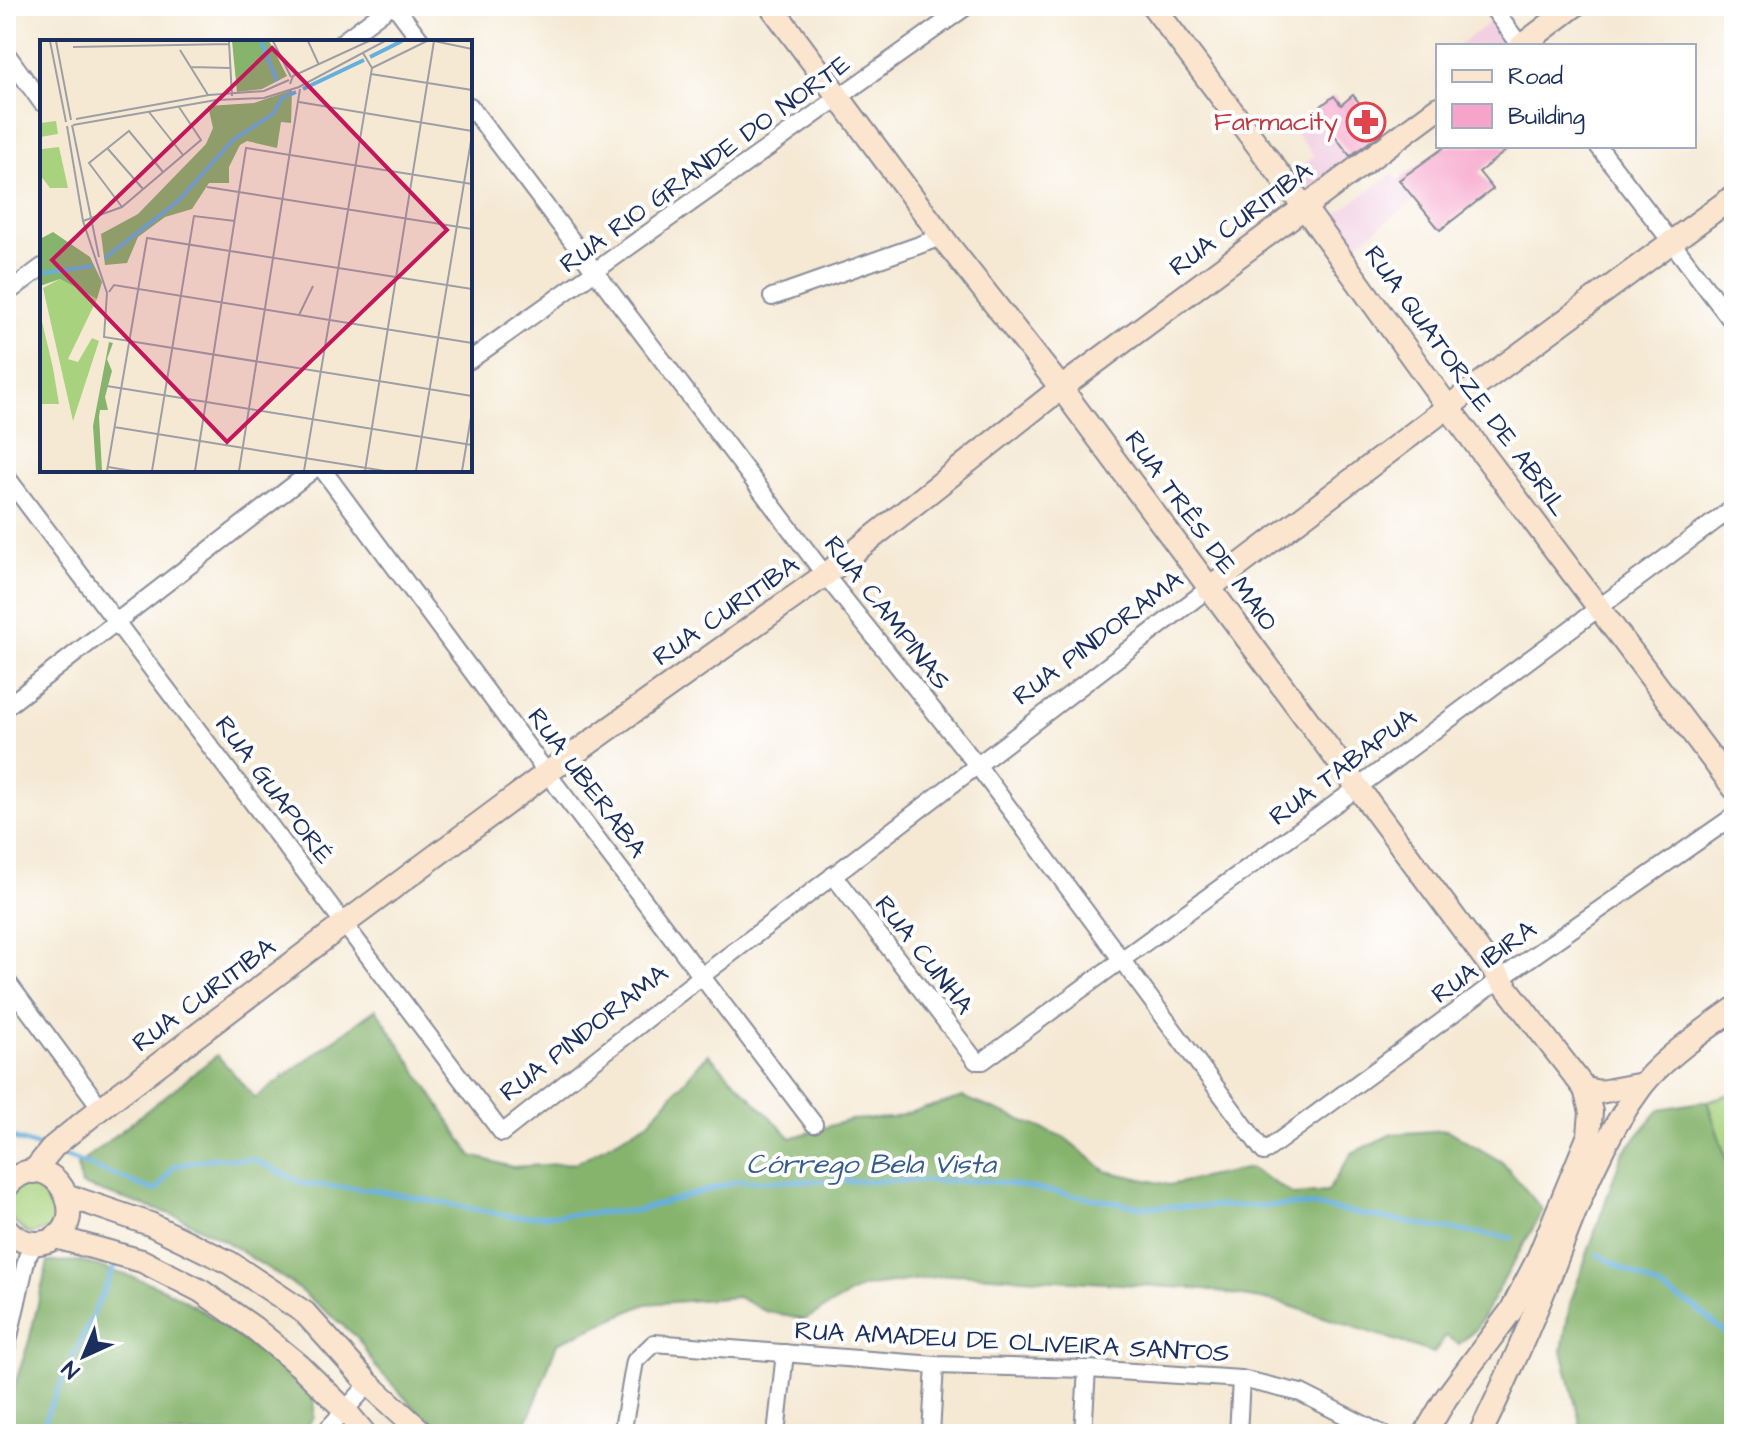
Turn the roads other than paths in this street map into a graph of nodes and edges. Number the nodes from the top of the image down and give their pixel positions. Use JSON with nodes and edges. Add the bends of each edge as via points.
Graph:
{"nodes":[{"id":1,"x":393,"y":6,"type":"edge"},
{"id":2,"x":771,"y":6,"type":"edge"},
{"id":3,"x":967,"y":6,"type":"edge"},
{"id":4,"x":1153,"y":6,"type":"edge"},
{"id":5,"x":1491,"y":6,"type":"edge"},
{"id":6,"x":1574,"y":6,"type":"edge"},
{"id":7,"x":345,"y":40,"type":"edge"},
{"id":8,"x":420,"y":40,"type":"edge"},
{"id":9,"x":1520,"y":44,"type":"edge"},
{"id":10,"x":1524,"y":44,"type":"edge"},
{"id":11,"x":6,"y":53,"type":"edge"},
{"id":12,"x":839,"y":98,"type":"junction"},
{"id":13,"x":40,"y":100,"type":"edge"},
{"id":14,"x":472,"y":109,"type":"edge"},
{"id":15,"x":1436,"y":109,"type":"edge"},
{"id":16,"x":1600,"y":148,"type":"edge"},
{"id":17,"x":1734,"y":196,"type":"edge"},
{"id":18,"x":1304,"y":207,"type":"junction"},
{"id":19,"x":942,"y":237,"type":"junction"},
{"id":20,"x":1672,"y":242,"type":"junction"},
{"id":21,"x":40,"y":268,"type":"edge"},
{"id":22,"x":596,"y":273,"type":"junction"},
{"id":23,"x":6,"y":294,"type":"edge"},
{"id":24,"x":772,"y":297,"type":"dead end"},
{"id":25,"x":1734,"y":324,"type":"edge"},
{"id":26,"x":472,"y":359,"type":"edge"},
{"id":27,"x":1061,"y":388,"type":"junction"},
{"id":28,"x":1448,"y":407,"type":"junction"},
{"id":29,"x":310,"y":472,"type":"edge"},
{"id":30,"x":324,"y":472,"type":"edge"},
{"id":31,"x":6,"y":476,"type":"edge"},
{"id":32,"x":1734,"y":507,"type":"edge"},
{"id":33,"x":825,"y":575,"type":"junction"},
{"id":34,"x":1208,"y":589,"type":"junction"},
{"id":35,"x":1597,"y":606,"type":"junction"},
{"id":36,"x":118,"y":622,"type":"junction"},
{"id":37,"x":6,"y":707,"type":"edge"},
{"id":38,"x":977,"y":765,"type":"junction"},
{"id":39,"x":547,"y":773,"type":"junction"},
{"id":40,"x":1357,"y":788,"type":"junction"},
{"id":41,"x":1734,"y":788,"type":"edge"},
{"id":42,"x":1734,"y":816,"type":"edge"},
{"id":43,"x":833,"y":875,"type":"junction"},
{"id":44,"x":344,"y":924,"type":"junction"},
{"id":45,"x":1120,"y":961,"type":"junction"},
{"id":46,"x":703,"y":975,"type":"junction"},
{"id":47,"x":1500,"y":979,"type":"junction"},
{"id":48,"x":6,"y":980,"type":"edge"},
{"id":49,"x":1734,"y":1009,"type":"edge"},
{"id":50,"x":979,"y":1062,"type":"joint"},
{"id":51,"x":1643,"y":1084,"type":"junction"},
{"id":52,"x":1585,"y":1089,"type":"junction"},
{"id":53,"x":101,"y":1108,"type":"junction"},
{"id":54,"x":814,"y":1124,"type":"dead end"},
{"id":55,"x":502,"y":1133,"type":"joint"},
{"id":56,"x":1264,"y":1152,"type":"joint"},
{"id":57,"x":43,"y":1168,"type":"junction"},
{"id":58,"x":8,"y":1182,"type":"edge"},
{"id":59,"x":68,"y":1196,"type":"junction"},
{"id":60,"x":29,"y":1241,"type":"edge"},
{"id":61,"x":6,"y":1350,"type":"edge"},
{"id":62,"x":785,"y":1353,"type":"junction"},
{"id":63,"x":935,"y":1365,"type":"junction"},
{"id":64,"x":1087,"y":1369,"type":"junction"},
{"id":65,"x":1241,"y":1379,"type":"junction"},
{"id":66,"x":369,"y":1384,"type":"junction"},
{"id":67,"x":344,"y":1409,"type":"junction"},
{"id":68,"x":323,"y":1434,"type":"edge"},
{"id":69,"x":365,"y":1434,"type":"edge"},
{"id":70,"x":424,"y":1434,"type":"edge"},
{"id":71,"x":622,"y":1434,"type":"edge"},
{"id":72,"x":776,"y":1434,"type":"edge"},
{"id":73,"x":931,"y":1434,"type":"edge"},
{"id":74,"x":1083,"y":1434,"type":"edge"},
{"id":75,"x":1238,"y":1434,"type":"edge"},
{"id":76,"x":1382,"y":1434,"type":"edge"},
{"id":77,"x":1425,"y":1434,"type":"edge"},
{"id":78,"x":1480,"y":1434,"type":"edge"}],
"edges":[{"from":1,"to":7,"type":"street"},
{"from":1,"to":8,"type":"street"},
{"from":2,"to":12,"type":"street","name":"RUA TRÊS DE MAIO"},
{"from":3,"to":12,"type":"street","name":"RUA RIO GRANDE DO NORTE"},
{"from":4,"to":18,"type":"street","name":"RUA QUATORZE DE ABRIL"},
{"from":5,"to":9,"type":"street"},
{"from":6,"to":10,"type":"street"},
{"from":11,"to":13,"type":"street"},
{"from":12,"to":19,"type":"street","name":"RUA TRÊS DE MAIO"},
{"from":12,"to":22,"type":"street","name":"RUA RIO GRANDE DO NORTE"},
{"from":14,"to":22,"type":"street","name":"RUA CAMPINAS"},
{"from":15,"to":18,"type":"street","name":"RUA CURITIBA"},
{"from":16,"to":20,"type":"street"},
{"from":17,"to":20,"type":"street","name":"RUA PINDORAMA"},
{"from":18,"to":27,"type":"street","name":"RUA CURITIBA"},
{"from":18,"to":28,"type":"street","name":"RUA QUATORZE DE ABRIL"},
{"from":19,"to":24,"type":"street"},
{"from":19,"to":27,"type":"street","name":"RUA TRÊS DE MAIO"},
{"from":20,"to":25,"type":"street"},
{"from":20,"to":28,"type":"street","name":"RUA PINDORAMA"},
{"from":21,"to":23,"type":"street"},
{"from":22,"to":26,"type":"street","name":"RUA RIO GRANDE DO NORTE"},
{"from":22,"to":33,"type":"street","name":"RUA CAMPINAS"},
{"from":27,"to":33,"type":"street","name":"RUA CURITIBA"},
{"from":27,"to":34,"type":"street","name":"RUA TRÊS DE MAIO"},
{"from":28,"to":34,"type":"street","name":"RUA PINDORAMA"},
{"from":28,"to":35,"type":"street","name":"RUA QUATORZE DE ABRIL"},
{"from":29,"to":36,"type":"street"},
{"from":30,"to":39,"type":"street","name":"RUA UBERABA"},
{"from":31,"to":36,"type":"street","name":"RUA GUAPORÉ"},
{"from":32,"to":35,"type":"street","name":"RUA TABAPUA"},
{"from":33,"to":38,"type":"street","name":"RUA CAMPINAS"},
{"from":33,"to":39,"type":"street","name":"RUA CURITIBA"},
{"from":34,"to":38,"type":"street","name":"RUA PINDORAMA"},
{"from":34,"to":40,"type":"street","name":"RUA TRÊS DE MAIO"},
{"from":35,"to":40,"type":"street","name":"RUA TABAPUA"},
{"from":35,"to":41,"type":"street","name":"RUA QUATORZE DE ABRIL"},
{"from":36,"to":37,"type":"street"},
{"from":36,"to":44,"type":"street","name":"RUA GUAPORÉ"},
{"from":38,"to":43,"type":"street","name":"RUA PINDORAMA"},
{"from":38,"to":45,"type":"street","name":"RUA CAMPINAS"},
{"from":39,"to":44,"type":"street","name":"RUA CURITIBA"},
{"from":39,"to":46,"type":"street","name":"RUA UBERABA"},
{"from":40,"to":45,"type":"street","name":"RUA TABAPUA"},
{"from":40,"to":47,"type":"street","name":"RUA TRÊS DE MAIO"},
{"from":42,"to":47,"type":"street","name":"RUA IBIRA"},
{"from":43,"to":46,"type":"street","name":"RUA PINDORAMA"},
{"from":43,"to":50,"type":"street","name":"RUA CUNHA"},
{"from":44,"to":53,"type":"street","name":"RUA CURITIBA"},
{"from":44,"to":55,"type":"street","name":"RUA GUAPORÉ"},
{"from":45,"to":50,"type":"street","name":"RUA TABAPUA"},
{"from":45,"to":56,"type":"street","name":"RUA CAMPINAS"},
{"from":46,"to":54,"type":"street","name":"RUA UBERABA"},
{"from":46,"to":55,"type":"street","name":"RUA PINDORAMA"},
{"from":47,"to":52,"type":"street","name":"RUA TRÊS DE MAIO"},
{"from":47,"to":56,"type":"street","name":"RUA IBIRA"},
{"from":48,"to":53,"type":"street"},
{"from":49,"to":51,"type":"street"},
{"from":51,"to":52,"type":"street","via":[[1600,1092]]},
{"from":51,"to":78,"type":"street","via":[[1590,1174],[1516,1361]]},
{"from":52,"to":77,"type":"street","via":[[1591,1123],[1537,1261],[1511,1311]]},
{"from":53,"to":57,"type":"street","name":"RUA CURITIBA","via":[[54,1146]]},
{"from":57,"to":58,"type":"street","name":"RUA CURITIBA"},
{"from":57,"to":59,"type":"street"},
{"from":59,"to":60,"type":"street","via":[[69,1219]]},
{"from":59,"to":66,"type":"street","via":[[150,1224],[230,1263],[305,1313]]},
{"from":60,"to":61,"type":"street"},
{"from":60,"to":67,"type":"street","via":[[142,1261],[201,1291],[254,1328]]},
{"from":62,"to":63,"type":"street","name":"RUA AMADEU DE OLIVEIRA SANTOS"},
{"from":62,"to":71,"type":"street","name":"RUA AMADEU DE OLIVEIRA SANTOS","via":[[654,1343],[635,1361]]},
{"from":62,"to":72,"type":"street"},
{"from":63,"to":64,"type":"street","name":"RUA AMADEU DE OLIVEIRA SANTOS"},
{"from":63,"to":73,"type":"street"},
{"from":64,"to":65,"type":"street","name":"RUA AMADEU DE OLIVEIRA SANTOS"},
{"from":64,"to":74,"type":"street"},
{"from":65,"to":75,"type":"street"},
{"from":65,"to":76,"type":"street","name":"RUA AMADEU DE OLIVEIRA SANTOS","via":[[1301,1393]]},
{"from":66,"to":67,"type":"street"},
{"from":66,"to":70,"type":"street"},
{"from":67,"to":68,"type":"street"},
{"from":67,"to":69,"type":"street"}]}
